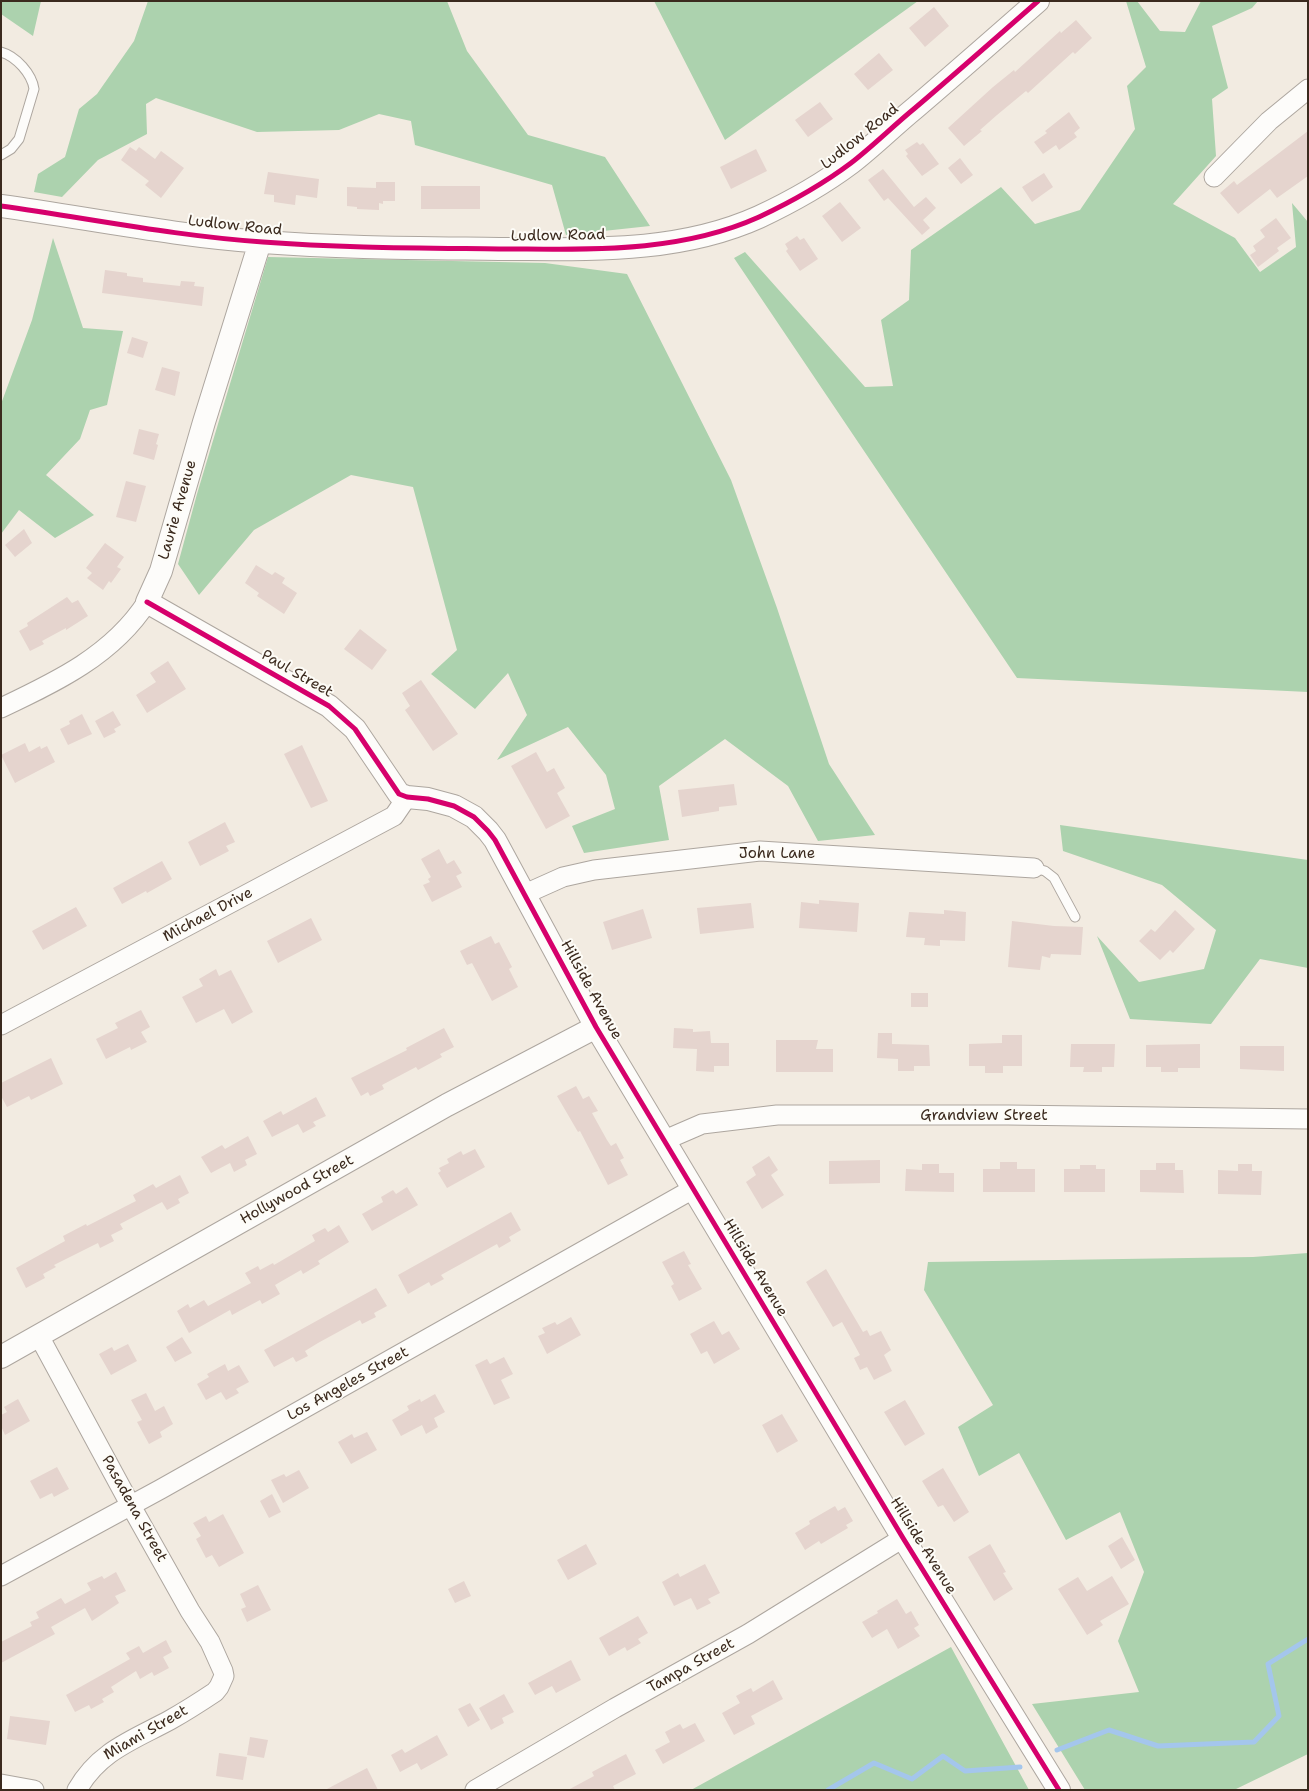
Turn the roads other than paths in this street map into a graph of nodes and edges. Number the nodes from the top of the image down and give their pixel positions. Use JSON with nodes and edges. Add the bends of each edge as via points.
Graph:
{"nodes":[{"id":1,"x":1038,"y":1,"type":"edge"},
{"id":2,"x":1,"y":52,"type":"edge"},
{"id":3,"x":1308,"y":89,"type":"edge"},
{"id":4,"x":1,"y":155,"type":"edge"},
{"id":5,"x":1214,"y":177,"type":"dead end"},
{"id":6,"x":1,"y":206,"type":"edge"},
{"id":7,"x":260,"y":242,"type":"junction"},
{"id":8,"x":147,"y":602,"type":"junction"},
{"id":9,"x":1,"y":708,"type":"edge"},
{"id":10,"x":407,"y":797,"type":"junction"},
{"id":11,"x":1034,"y":868,"type":"joint"},
{"id":12,"x":525,"y":894,"type":"junction"},
{"id":13,"x":1075,"y":916,"type":"dead end"},
{"id":14,"x":1,"y":1025,"type":"edge"},
{"id":15,"x":596,"y":1027,"type":"junction"},
{"id":16,"x":1308,"y":1119,"type":"edge"},
{"id":17,"x":665,"y":1140,"type":"junction"},
{"id":18,"x":693,"y":1189,"type":"junction"},
{"id":19,"x":39,"y":1336,"type":"junction"},
{"id":20,"x":1,"y":1357,"type":"edge"},
{"id":21,"x":131,"y":1506,"type":"junction"},
{"id":22,"x":903,"y":1538,"type":"junction"},
{"id":23,"x":1,"y":1576,"type":"edge"},
{"id":24,"x":222,"y":1683,"type":"joint"},
{"id":25,"x":1,"y":1784,"type":"edge"},
{"id":26,"x":34,"y":1790,"type":"edge"},
{"id":27,"x":77,"y":1790,"type":"edge"},
{"id":28,"x":475,"y":1790,"type":"edge"},
{"id":29,"x":1059,"y":1790,"type":"edge"}],
"edges":[{"from":1,"to":7,"type":"street","name":"Ludlow Road","via":[[848,165],[814,188],[777,208],[709,235],[671,243],[581,249],[386,248]]},
{"from":2,"to":4,"type":"lane","via":[[20,64],[33,82],[34,89],[19,139],[11,149]]},
{"from":3,"to":5,"type":"street","via":[[1269,121]]},
{"from":6,"to":7,"type":"street","name":"Ludlow Road","via":[[134,227]]},
{"from":7,"to":8,"type":"street","name":"Laurie Avenue","via":[[160,571]]},
{"from":8,"to":9,"type":"street","name":"Laurie Avenue","via":[[131,624],[103,650],[56,682]]},
{"from":8,"to":10,"type":"street","name":"Paul Street","via":[[329,706],[355,729],[398,794]]},
{"from":10,"to":12,"type":"street","name":"Hillside Avenue","via":[[454,806],[474,817],[495,840]]},
{"from":10,"to":14,"type":"street","name":"Michael Drive","via":[[394,816],[388,820]]},
{"from":11,"to":12,"type":"street","name":"John Lane","via":[[760,851],[594,870],[563,877]]},
{"from":11,"to":13,"type":"lane","via":[[1045,871],[1054,878]]},
{"from":12,"to":15,"type":"street","name":"Hillside Avenue"},
{"from":15,"to":17,"type":"street","name":"Hillside Avenue"},
{"from":15,"to":19,"type":"street","name":"Hollywood Street","via":[[453,1101]]},
{"from":16,"to":17,"type":"street","name":"Grandview Street","via":[[777,1115],[702,1124]]},
{"from":17,"to":18,"type":"street","name":"Hillside Avenue"},
{"from":18,"to":21,"type":"street","name":"Los Angeles Street"},
{"from":18,"to":22,"type":"street","name":"Hillside Avenue"},
{"from":19,"to":20,"type":"street","name":"Hollywood Street"},
{"from":19,"to":21,"type":"street","name":"Pasadena Street"},
{"from":21,"to":23,"type":"street","name":"Los Angeles Street"},
{"from":21,"to":24,"type":"street","name":"Pasadena Street","via":[[210,1642],[223,1671]]},
{"from":22,"to":28,"type":"street","name":"Tampa Street","via":[[754,1630]]},
{"from":22,"to":29,"type":"street","name":"Hillside Avenue"},
{"from":24,"to":27,"type":"street","name":"Miami Street","via":[[215,1692],[192,1707],[123,1744],[99,1761]]},
{"from":25,"to":26,"type":"street"}]}
